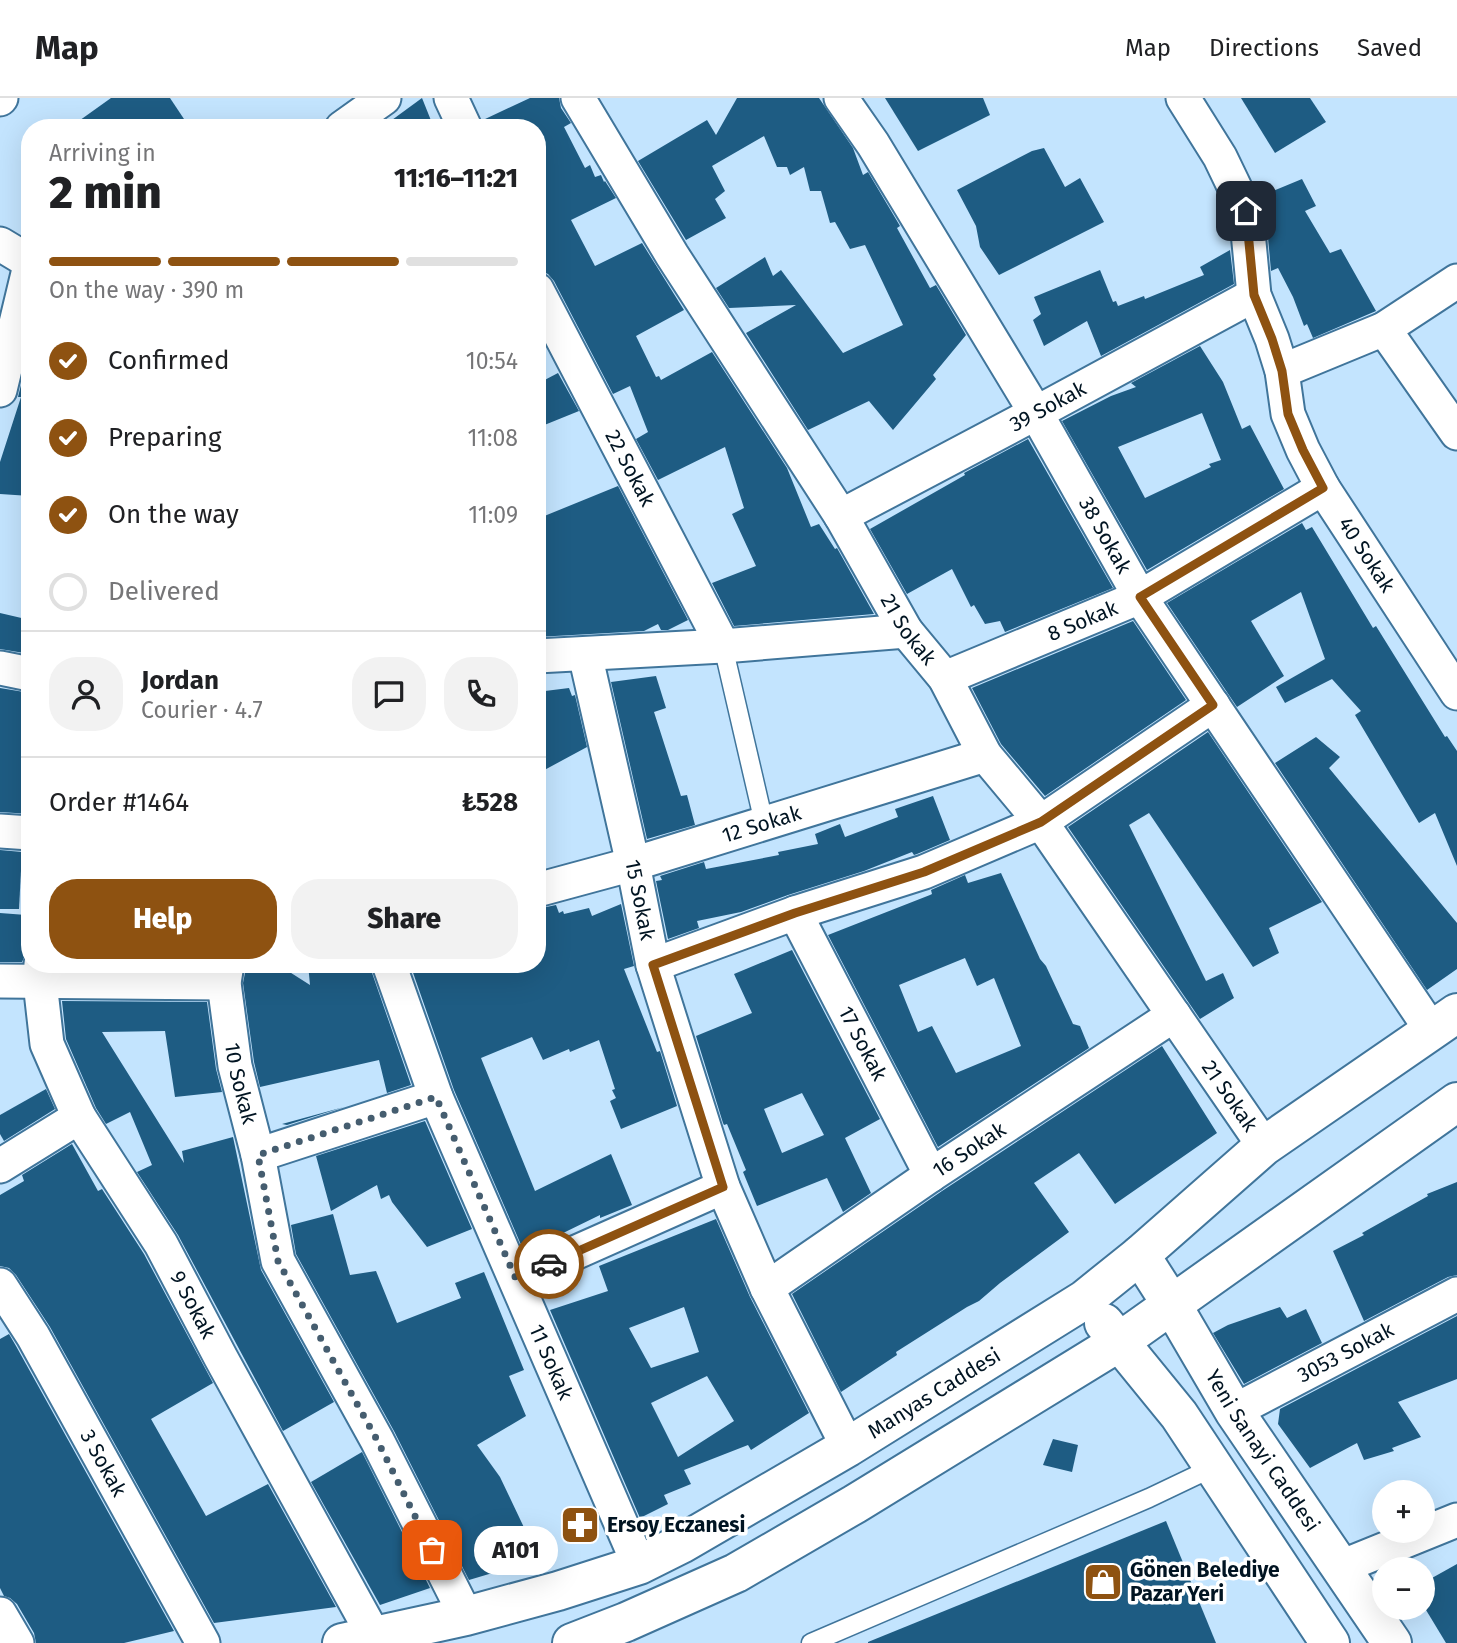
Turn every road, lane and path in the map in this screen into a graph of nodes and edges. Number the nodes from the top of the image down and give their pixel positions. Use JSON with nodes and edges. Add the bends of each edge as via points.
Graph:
{"nodes":[{"id":1,"x":384,"y":98,"type":"edge"},
{"id":2,"x":451,"y":98,"type":"edge"},
{"id":3,"x":578,"y":98,"type":"edge"},
{"id":4,"x":841,"y":98,"type":"edge"},
{"id":5,"x":1183,"y":98,"type":"edge"},
{"id":6,"x":355,"y":119,"type":"edge"},
{"id":7,"x":460,"y":119,"type":"edge"},
{"id":8,"x":0,"y":244,"type":"edge"},
{"id":9,"x":21,"y":257,"type":"edge"},
{"id":10,"x":1457,"y":281,"type":"edge"},
{"id":11,"x":1254,"y":295,"type":"junction"},
{"id":12,"x":21,"y":301,"type":"edge"},
{"id":13,"x":546,"y":307,"type":"edge"},
{"id":14,"x":1384,"y":329,"type":"junction"},
{"id":15,"x":1282,"y":371,"type":"junction"},
{"id":16,"x":0,"y":390,"type":"edge"},
{"id":17,"x":1037,"y":413,"type":"junction"},
{"id":18,"x":1457,"y":433,"type":"edge"},
{"id":19,"x":1323,"y":488,"type":"junction"},
{"id":20,"x":841,"y":516,"type":"junction"},
{"id":21,"x":1140,"y":597,"type":"junction"},
{"id":22,"x":906,"y":631,"type":"junction"},
{"id":23,"x":723,"y":646,"type":"junction"},
{"id":24,"x":585,"y":654,"type":"junction"},
{"id":25,"x":546,"y":656,"type":"edge"},
{"id":26,"x":0,"y":668,"type":"edge"},
{"id":27,"x":21,"y":672,"type":"edge"},
{"id":28,"x":944,"y":678,"type":"junction"},
{"id":29,"x":1457,"y":693,"type":"edge"},
{"id":30,"x":1213,"y":705,"type":"junction"},
{"id":31,"x":985,"y":755,"type":"junction"},
{"id":32,"x":1041,"y":822,"type":"junction"},
{"id":33,"x":764,"y":824,"type":"junction"},
{"id":34,"x":0,"y":831,"type":"edge"},
{"id":35,"x":21,"y":832,"type":"edge"},
{"id":36,"x":633,"y":864,"type":"junction"},
{"id":37,"x":546,"y":888,"type":"edge"},
{"id":38,"x":795,"y":913,"type":"junction"},
{"id":39,"x":653,"y":965,"type":"junction"},
{"id":40,"x":41,"y":973,"type":"edge"},
{"id":41,"x":392,"y":973,"type":"edge"},
{"id":42,"x":225,"y":974,"type":"edge"},
{"id":43,"x":0,"y":981,"type":"edge"},
{"id":44,"x":1174,"y":1015,"type":"junction"},
{"id":45,"x":1444,"y":1022,"type":"edge"},
{"id":46,"x":436,"y":1097,"type":"junction"},
{"id":47,"x":1457,"y":1101,"type":"edge"},
{"id":48,"x":79,"y":1117,"type":"junction"},
{"id":49,"x":1264,"y":1146,"type":"junction"},
{"id":50,"x":258,"y":1155,"type":"junction"},
{"id":51,"x":0,"y":1166,"type":"edge"},
{"id":52,"x":931,"y":1175,"type":"junction"},
{"id":53,"x":723,"y":1187,"type":"junction"},
{"id":54,"x":1140,"y":1255,"type":"junction"},
{"id":55,"x":516,"y":1279,"type":"junction"},
{"id":56,"x":0,"y":1285,"type":"edge"},
{"id":57,"x":767,"y":1289,"type":"junction"},
{"id":58,"x":1457,"y":1294,"type":"edge"},
{"id":59,"x":1084,"y":1300,"type":"junction"},
{"id":60,"x":1172,"y":1305,"type":"junction"},
{"id":61,"x":1119,"y":1342,"type":"junction"},
{"id":62,"x":1234,"y":1410,"type":"junction"},
{"id":63,"x":848,"y":1447,"type":"junction"},
{"id":64,"x":1214,"y":1467,"type":"junction"},
{"id":65,"x":1457,"y":1520,"type":"edge"},
{"id":66,"x":639,"y":1565,"type":"junction"},
{"id":67,"x":1341,"y":1567,"type":"junction"},
{"id":68,"x":0,"y":1614,"type":"edge"},
{"id":69,"x":466,"y":1616,"type":"junction"},
{"id":70,"x":358,"y":1640,"type":"edge"},
{"id":71,"x":17,"y":1643,"type":"edge"},
{"id":72,"x":203,"y":1643,"type":"edge"},
{"id":73,"x":572,"y":1643,"type":"edge"},
{"id":74,"x":811,"y":1643,"type":"edge"},
{"id":75,"x":1330,"y":1643,"type":"edge"},
{"id":76,"x":1392,"y":1643,"type":"edge"}],
"edges":[{"from":1,"to":6,"type":"street"},
{"from":2,"to":7,"type":"street"},
{"from":3,"to":20,"type":"street","name":"21 Sokak","via":[[672,255]]},
{"from":4,"to":17,"type":"street","name":"38 Sokak"},
{"from":5,"to":11,"type":"street","name":"40 Sokak","via":[[1220,157],[1246,211]]},
{"from":8,"to":9,"type":"street"},
{"from":10,"to":14,"type":"street"},
{"from":11,"to":15,"type":"street","name":"40 Sokak"},
{"from":11,"to":17,"type":"street","name":"39 Sokak"},
{"from":12,"to":16,"type":"street"},
{"from":13,"to":23,"type":"street","name":"22 Sokak"},
{"from":14,"to":15,"type":"street"},
{"from":14,"to":18,"type":"street"},
{"from":15,"to":19,"type":"street","name":"40 Sokak","via":[[1288,414]]},
{"from":17,"to":20,"type":"street","name":"39 Sokak"},
{"from":17,"to":21,"type":"street","name":"38 Sokak"},
{"from":19,"to":21,"type":"street","name":"8 Sokak"},
{"from":19,"to":29,"type":"street","name":"40 Sokak"},
{"from":20,"to":22,"type":"street","name":"21 Sokak"},
{"from":21,"to":28,"type":"street","name":"8 Sokak"},
{"from":21,"to":30,"type":"street","name":"38 Sokak"},
{"from":22,"to":23,"type":"street"},
{"from":22,"to":28,"type":"street","name":"21 Sokak"},
{"from":23,"to":24,"type":"street"},
{"from":23,"to":33,"type":"lane"},
{"from":24,"to":25,"type":"street"},
{"from":24,"to":36,"type":"street","name":"15 Sokak"},
{"from":26,"to":27,"type":"street"},
{"from":28,"to":31,"type":"street","name":"21 Sokak"},
{"from":30,"to":32,"type":"street"},
{"from":30,"to":45,"type":"street","name":"38 Sokak"},
{"from":31,"to":32,"type":"street","name":"21 Sokak"},
{"from":31,"to":33,"type":"street","name":"12 Sokak"},
{"from":32,"to":38,"type":"street","via":[[924,872]]},
{"from":32,"to":44,"type":"street","name":"21 Sokak"},
{"from":33,"to":36,"type":"street","name":"12 Sokak"},
{"from":34,"to":35,"type":"street"},
{"from":36,"to":37,"type":"street","name":"12 Sokak"},
{"from":36,"to":39,"type":"street","name":"15 Sokak"},
{"from":38,"to":39,"type":"street"},
{"from":38,"to":52,"type":"street","name":"17 Sokak"},
{"from":39,"to":53,"type":"street","name":"15 Sokak"},
{"from":40,"to":42,"type":"street"},
{"from":40,"to":43,"type":"street"},
{"from":40,"to":48,"type":"street","name":"9 Sokak","via":[[47,1044]]},
{"from":41,"to":46,"type":"street","name":"11 Sokak"},
{"from":42,"to":50,"type":"street","name":"10 Sokak","via":[[235,1066]]},
{"from":44,"to":49,"type":"street","name":"21 Sokak"},
{"from":44,"to":52,"type":"street","name":"16 Sokak"},
{"from":45,"to":49,"type":"main road","name":"Manyas Caddesi"},
{"from":46,"to":50,"type":"street"},
{"from":46,"to":55,"type":"street","name":"11 Sokak"},
{"from":47,"to":60,"type":"main road"},
{"from":48,"to":51,"type":"street"},
{"from":48,"to":70,"type":"street","name":"9 Sokak","via":[[161,1244]]},
{"from":49,"to":54,"type":"main road","name":"Manyas Caddesi"},
{"from":50,"to":69,"type":"street","name":"10 Sokak","via":[[278,1261],[377,1440]]},
{"from":52,"to":57,"type":"street","name":"16 Sokak"},
{"from":53,"to":55,"type":"street"},
{"from":53,"to":57,"type":"street","name":"15 Sokak"},
{"from":54,"to":59,"type":"main road","name":"Manyas Caddesi"},
{"from":54,"to":60,"type":"main road","name":"Yeni Sanayi Caddesi"},
{"from":55,"to":66,"type":"street","name":"11 Sokak"},
{"from":56,"to":72,"type":"street","name":"3 Sokak","via":[[33,1336]]},
{"from":57,"to":63,"type":"street","name":"15 Sokak"},
{"from":58,"to":62,"type":"street","name":"3053 Sokak"},
{"from":59,"to":61,"type":"main road"},
{"from":59,"to":63,"type":"main road","name":"Manyas Caddesi"},
{"from":60,"to":61,"type":"main road"},
{"from":60,"to":62,"type":"main road","name":"Yeni Sanayi Caddesi"},
{"from":61,"to":64,"type":"main road","via":[[1179,1415]]},
{"from":61,"to":73,"type":"main road","via":[[736,1573]]},
{"from":62,"to":67,"type":"main road","name":"Yeni Sanayi Caddesi"},
{"from":63,"to":66,"type":"main road","name":"Manyas Caddesi"},
{"from":64,"to":74,"type":"lane"},
{"from":64,"to":75,"type":"main road"},
{"from":65,"to":67,"type":"street"},
{"from":66,"to":69,"type":"main road","name":"Manyas Caddesi"},
{"from":67,"to":76,"type":"main road","name":"Yeni Sanayi Caddesi"},
{"from":68,"to":71,"type":"street"},
{"from":69,"to":70,"type":"main road","name":"Manyas Caddesi"}]}
